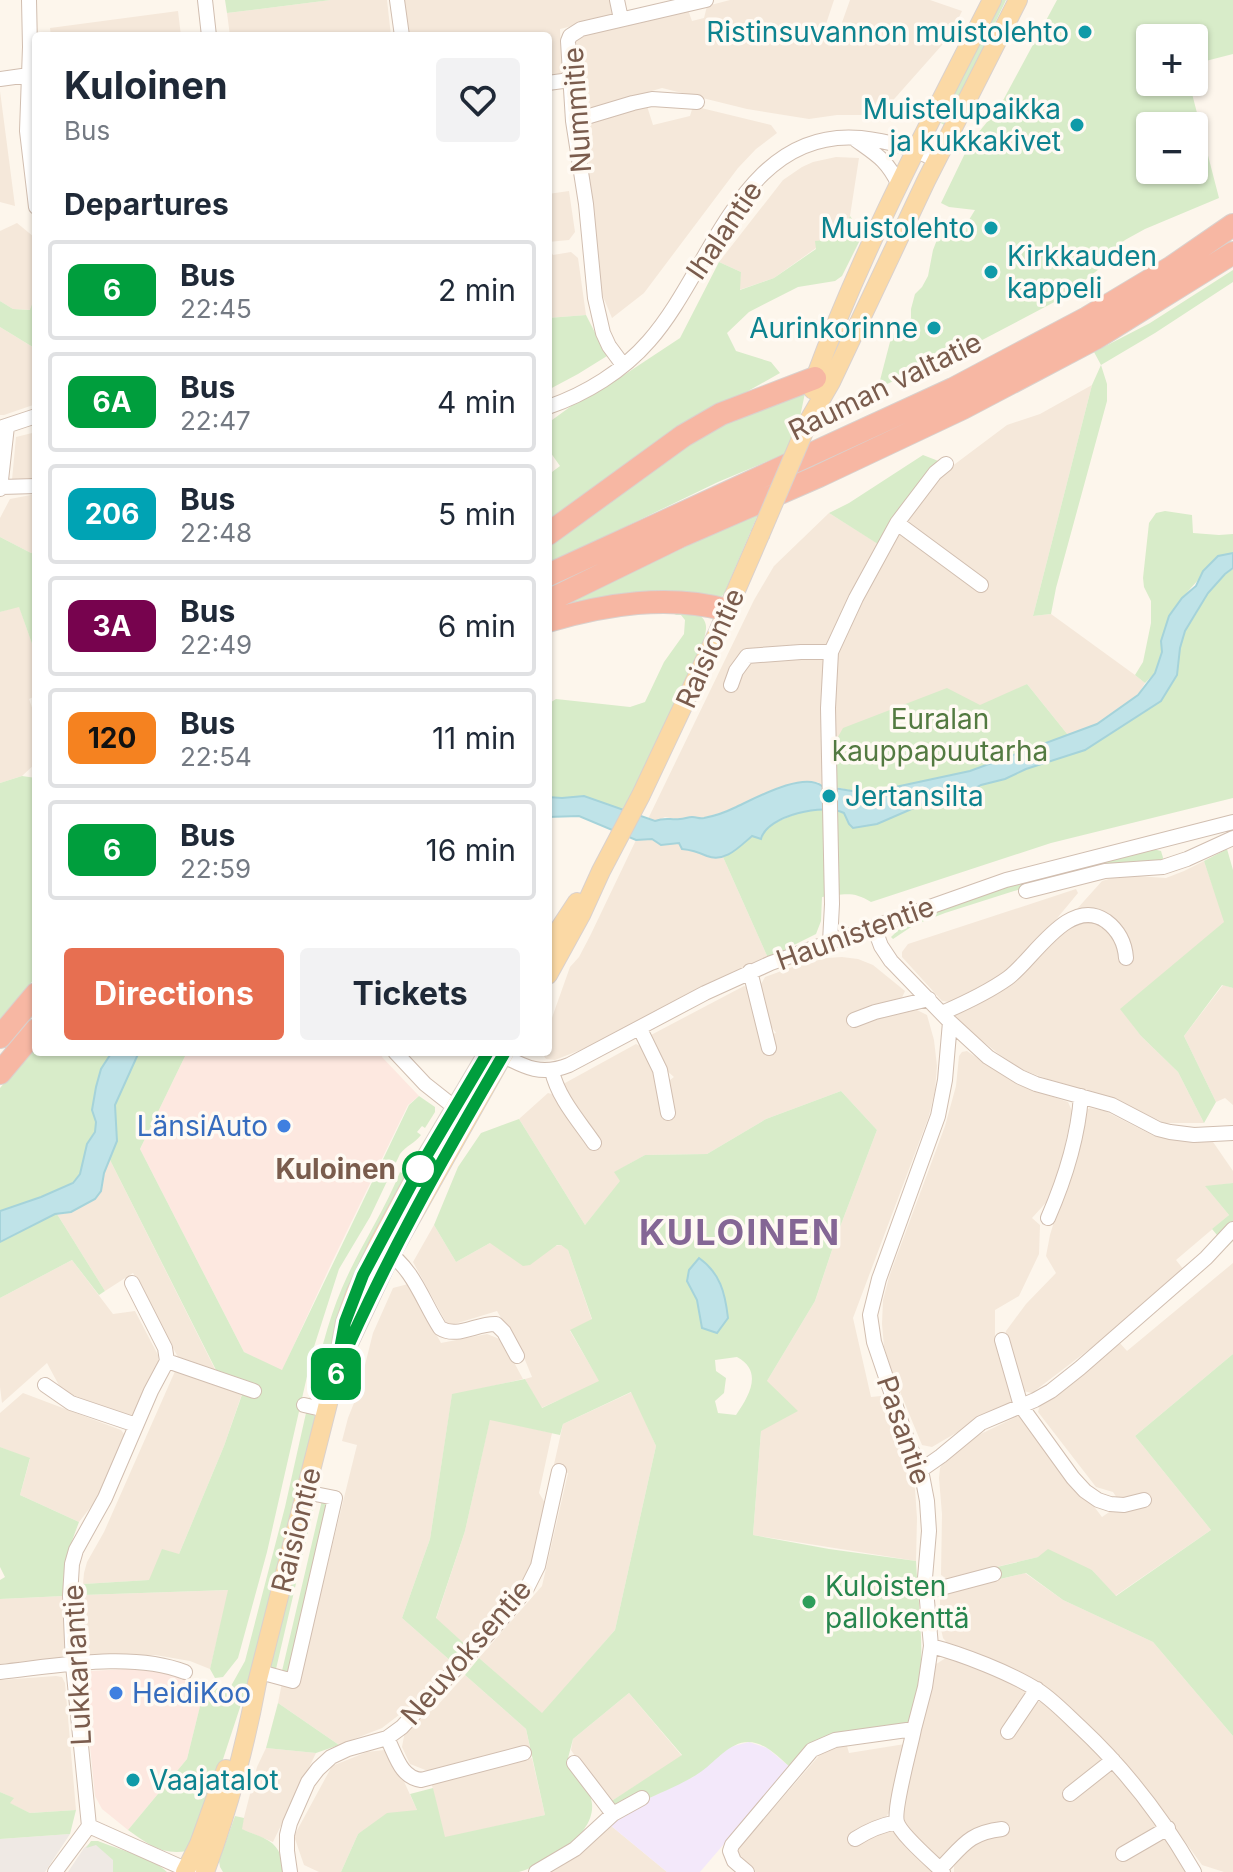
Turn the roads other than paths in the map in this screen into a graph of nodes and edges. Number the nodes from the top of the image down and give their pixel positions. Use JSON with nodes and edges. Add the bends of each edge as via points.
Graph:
{"nodes":[{"id":1,"x":29,"y":0,"type":"edge"},
{"id":2,"x":205,"y":0,"type":"edge"},
{"id":3,"x":397,"y":0,"type":"edge"},
{"id":4,"x":617,"y":0,"type":"edge"},
{"id":5,"x":706,"y":0,"type":"edge"},
{"id":6,"x":992,"y":0,"type":"edge"},
{"id":7,"x":1018,"y":0,"type":"edge"},
{"id":8,"x":621,"y":19,"type":"junction"},
{"id":9,"x":209,"y":32,"type":"edge"},
{"id":10,"x":401,"y":32,"type":"edge"},
{"id":11,"x":29,"y":75,"type":"junction"},
{"id":12,"x":0,"y":79,"type":"edge"},
{"id":13,"x":570,"y":80,"type":"junction"},
{"id":14,"x":552,"y":82,"type":"edge"},
{"id":15,"x":697,"y":102,"type":"dead end"},
{"id":16,"x":573,"y":121,"type":"junction"},
{"id":17,"x":852,"y":138,"type":"junction"},
{"id":18,"x":916,"y":150,"type":"junction"},
{"id":19,"x":936,"y":160,"type":"junction"},
{"id":20,"x":32,"y":173,"type":"edge"},
{"id":21,"x":899,"y":185,"type":"junction"},
{"id":22,"x":1233,"y":225,"type":"edge"},
{"id":23,"x":1233,"y":253,"type":"edge"},
{"id":24,"x":623,"y":365,"type":"junction"},
{"id":25,"x":815,"y":378,"type":"junction"},
{"id":26,"x":552,"y":405,"type":"edge"},
{"id":27,"x":32,"y":417,"type":"edge"},
{"id":28,"x":809,"y":420,"type":"junction"},
{"id":29,"x":4,"y":427,"type":"edge"},
{"id":30,"x":946,"y":464,"type":"dead end"},
{"id":31,"x":32,"y":486,"type":"edge"},
{"id":32,"x":0,"y":488,"type":"edge"},
{"id":33,"x":897,"y":523,"type":"junction"},
{"id":34,"x":552,"y":531,"type":"edge"},
{"id":35,"x":552,"y":573,"type":"edge"},
{"id":36,"x":981,"y":585,"type":"dead end"},
{"id":37,"x":552,"y":599,"type":"edge"},
{"id":38,"x":727,"y":610,"type":"junction"},
{"id":39,"x":552,"y":620,"type":"edge"},
{"id":40,"x":831,"y":652,"type":"junction"},
{"id":41,"x":731,"y":685,"type":"dead end"},
{"id":42,"x":1233,"y":822,"type":"edge"},
{"id":43,"x":1233,"y":838,"type":"edge"},
{"id":44,"x":1165,"y":839,"type":"junction"},
{"id":45,"x":1171,"y":864,"type":"junction"},
{"id":46,"x":601,"y":871,"type":"junction"},
{"id":47,"x":1026,"y":891,"type":"dead end"},
{"id":48,"x":874,"y":927,"type":"junction"},
{"id":49,"x":552,"y":939,"type":"edge"},
{"id":50,"x":830,"y":942,"type":"junction"},
{"id":51,"x":1126,"y":958,"type":"dead end"},
{"id":52,"x":552,"y":968,"type":"edge"},
{"id":53,"x":750,"y":971,"type":"junction"},
{"id":54,"x":32,"y":999,"type":"edge"},
{"id":55,"x":929,"y":999,"type":"junction"},
{"id":56,"x":946,"y":1018,"type":"junction"},
{"id":57,"x":854,"y":1020,"type":"dead end"},
{"id":58,"x":640,"y":1029,"type":"junction"},
{"id":59,"x":32,"y":1035,"type":"edge"},
{"id":60,"x":0,"y":1037,"type":"edge"},
{"id":61,"x":769,"y":1048,"type":"dead end"},
{"id":62,"x":399,"y":1056,"type":"edge"},
{"id":63,"x":496,"y":1056,"type":"edge"},
{"id":64,"x":505,"y":1056,"type":"edge"},
{"id":65,"x":552,"y":1071,"type":"junction"},
{"id":66,"x":0,"y":1073,"type":"edge"},
{"id":67,"x":1081,"y":1096,"type":"junction"},
{"id":68,"x":461,"y":1112,"type":"junction"},
{"id":69,"x":668,"y":1113,"type":"dead end"},
{"id":70,"x":1233,"y":1133,"type":"edge"},
{"id":71,"x":594,"y":1143,"type":"dead end"},
{"id":72,"x":1048,"y":1218,"type":"dead end"},
{"id":73,"x":1233,"y":1229,"type":"edge"},
{"id":74,"x":384,"y":1249,"type":"junction"},
{"id":75,"x":132,"y":1283,"type":"dead end"},
{"id":76,"x":1002,"y":1340,"type":"dead end"},
{"id":77,"x":517,"y":1356,"type":"dead end"},
{"id":78,"x":167,"y":1361,"type":"junction"},
{"id":79,"x":45,"y":1385,"type":"dead end"},
{"id":80,"x":254,"y":1391,"type":"dead end"},
{"id":81,"x":304,"y":1405,"type":"dead end"},
{"id":82,"x":1021,"y":1406,"type":"junction"},
{"id":83,"x":326,"y":1410,"type":"junction"},
{"id":84,"x":136,"y":1425,"type":"junction"},
{"id":85,"x":921,"y":1470,"type":"junction"},
{"id":86,"x":559,"y":1471,"type":"dead end"},
{"id":87,"x":305,"y":1492,"type":"junction"},
{"id":88,"x":1144,"y":1500,"type":"dead end"},
{"id":89,"x":994,"y":1574,"type":"dead end"},
{"id":90,"x":926,"y":1592,"type":"junction"},
{"id":91,"x":931,"y":1646,"type":"junction"},
{"id":92,"x":73,"y":1665,"type":"junction"},
{"id":93,"x":0,"y":1672,"type":"edge"},
{"id":94,"x":185,"y":1672,"type":"dead end"},
{"id":95,"x":259,"y":1678,"type":"junction"},
{"id":96,"x":1037,"y":1689,"type":"junction"},
{"id":97,"x":914,"y":1729,"type":"junction"},
{"id":98,"x":1008,"y":1732,"type":"dead end"},
{"id":99,"x":387,"y":1738,"type":"junction"},
{"id":100,"x":524,"y":1753,"type":"dead end"},
{"id":101,"x":1113,"y":1760,"type":"junction"},
{"id":102,"x":574,"y":1763,"type":"dead end"},
{"id":103,"x":1070,"y":1794,"type":"dead end"},
{"id":104,"x":642,"y":1798,"type":"dead end"},
{"id":105,"x":613,"y":1814,"type":"junction"},
{"id":106,"x":897,"y":1822,"type":"junction"},
{"id":107,"x":89,"y":1826,"type":"junction"},
{"id":108,"x":1168,"y":1828,"type":"junction"},
{"id":109,"x":1002,"y":1829,"type":"dead end"},
{"id":110,"x":855,"y":1839,"type":"dead end"},
{"id":111,"x":1123,"y":1854,"type":"dead end"},
{"id":112,"x":942,"y":1870,"type":"edge"},
{"id":113,"x":188,"y":1871,"type":"edge"},
{"id":114,"x":55,"y":1872,"type":"edge"},
{"id":115,"x":205,"y":1872,"type":"edge"},
{"id":116,"x":290,"y":1872,"type":"edge"},
{"id":117,"x":536,"y":1872,"type":"edge"},
{"id":118,"x":747,"y":1872,"type":"edge"},
{"id":119,"x":1194,"y":1872,"type":"edge"}],
"edges":[{"from":1,"to":11,"type":"street"},
{"from":2,"to":9,"type":"street"},
{"from":3,"to":10,"type":"street"},
{"from":4,"to":8,"type":"street"},
{"from":5,"to":8,"type":"street","name":"Nummitie"},
{"from":6,"to":18,"type":"main road","name":"Raisiontie"},
{"from":7,"to":19,"type":"main road","name":"Raisiontie"},
{"from":8,"to":13,"type":"street","name":"Nummitie","via":[[570,36]]},
{"from":11,"to":12,"type":"street"},
{"from":11,"to":20,"type":"street"},
{"from":13,"to":14,"type":"street"},
{"from":13,"to":16,"type":"street","name":"Nummitie"},
{"from":15,"to":16,"type":"street","via":[[652,99]]},
{"from":16,"to":24,"type":"street","name":"Nummitie","via":[[599,320]]},
{"from":17,"to":18,"type":"street","name":"Ihalantie"},
{"from":17,"to":21,"type":"street","via":[[883,159]]},
{"from":17,"to":24,"type":"street","name":"Ihalantie","via":[[802,146],[760,175],[670,314]]},
{"from":18,"to":19,"type":"street","name":"Ihalantie"},
{"from":18,"to":21,"type":"main road","name":"Raisiontie"},
{"from":19,"to":28,"type":"main road","name":"Raisiontie"},
{"from":21,"to":25,"type":"main road","name":"Raisiontie","via":[[852,282]]},
{"from":22,"to":35,"type":"highway","name":"Rauman valtatie","via":[[1087,318],[953,389]]},
{"from":23,"to":37,"type":"highway","name":"Rauman valtatie","via":[[1096,338],[963,408]]},
{"from":24,"to":26,"type":"street","name":"Ihalantie"},
{"from":25,"to":28,"type":"main road","name":"Raisiontie"},
{"from":25,"to":34,"type":"highway","via":[[721,414],[683,436]]},
{"from":27,"to":29,"type":"street"},
{"from":28,"to":38,"type":"main road","name":"Raisiontie","bridge":true},
{"from":29,"to":32,"type":"street"},
{"from":30,"to":33,"type":"street"},
{"from":31,"to":32,"type":"street"},
{"from":33,"to":36,"type":"street"},
{"from":33,"to":40,"type":"street"},
{"from":38,"to":39,"type":"highway","via":[[664,601]]},
{"from":38,"to":46,"type":"main road","name":"Raisiontie"},
{"from":40,"to":41,"type":"street","via":[[747,656]]},
{"from":40,"to":50,"type":"street"},
{"from":42,"to":44,"type":"street","name":"Haunistentie"},
{"from":43,"to":45,"type":"street"},
{"from":44,"to":45,"type":"street"},
{"from":44,"to":48,"type":"street","name":"Haunistentie","via":[[1006,880]]},
{"from":45,"to":47,"type":"street","via":[[1105,871]]},
{"from":46,"to":49,"type":"main road","name":"Raisiontie"},
{"from":46,"to":52,"type":"main road","name":"Raisiontie"},
{"from":48,"to":50,"type":"street","name":"Haunistentie"},
{"from":48,"to":55,"type":"street","via":[[884,951]]},
{"from":50,"to":53,"type":"street","name":"Haunistentie"},
{"from":51,"to":56,"type":"street","via":[[1116,930],[1104,920],[1093,915],[1069,919],[1025,964]]},
{"from":53,"to":58,"type":"street","name":"Haunistentie"},
{"from":53,"to":61,"type":"street"},
{"from":54,"to":60,"type":"highway"},
{"from":55,"to":56,"type":"street"},
{"from":55,"to":57,"type":"street"},
{"from":56,"to":67,"type":"street","via":[[988,1057],[1020,1077]]},
{"from":56,"to":85,"type":"street","name":"Pasantie","via":[[945,1080],[938,1116],[870,1315],[874,1342]]},
{"from":58,"to":65,"type":"street","name":"Haunistentie"},
{"from":58,"to":69,"type":"street","via":[[660,1070]]},
{"from":59,"to":66,"type":"highway"},
{"from":62,"to":68,"type":"street"},
{"from":63,"to":68,"type":"main road","name":"Raisiontie"},
{"from":64,"to":65,"type":"street"},
{"from":65,"to":71,"type":"street","via":[[565,1102]]},
{"from":67,"to":70,"type":"street","via":[[1170,1132]]},
{"from":67,"to":72,"type":"street","via":[[1064,1182]]},
{"from":68,"to":74,"type":"main road","name":"Raisiontie"},
{"from":73,"to":82,"type":"street","via":[[1080,1368]]},
{"from":74,"to":77,"type":"street","via":[[414,1279],[440,1328],[452,1333],[496,1324]]},
{"from":74,"to":83,"type":"main road","name":"Raisiontie"},
{"from":75,"to":78,"type":"street"},
{"from":76,"to":82,"type":"street"},
{"from":78,"to":80,"type":"street"},
{"from":78,"to":84,"type":"street","name":"Lukkarlantie"},
{"from":79,"to":84,"type":"street","via":[[71,1403]]},
{"from":81,"to":83,"type":"street"},
{"from":82,"to":85,"type":"street","via":[[981,1423]]},
{"from":82,"to":88,"type":"street","via":[[1085,1491],[1110,1504]]},
{"from":83,"to":87,"type":"main road","name":"Raisiontie"},
{"from":84,"to":92,"type":"street","name":"Lukkarlantie","via":[[72,1564]]},
{"from":85,"to":90,"type":"street","name":"Pasantie","via":[[929,1531]]},
{"from":86,"to":99,"type":"street","name":"Neuvoksentie","via":[[538,1566],[526,1590],[431,1697]]},
{"from":87,"to":95,"type":"main road","name":"Raisiontie"},
{"from":87,"to":95,"type":"street","via":[[335,1498],[293,1681]]},
{"from":89,"to":90,"type":"street"},
{"from":90,"to":91,"type":"street","name":"Pasantie"},
{"from":91,"to":96,"type":"street"},
{"from":91,"to":97,"type":"street","name":"Pasantie"},
{"from":92,"to":93,"type":"street"},
{"from":92,"to":94,"type":"street","via":[[144,1661]]},
{"from":92,"to":107,"type":"street","name":"Lukkarlantie"},
{"from":95,"to":113,"type":"main road","name":"Raisiontie"},
{"from":95,"to":115,"type":"main road","name":"Raisiontie"},
{"from":96,"to":98,"type":"street"},
{"from":96,"to":101,"type":"street"},
{"from":97,"to":106,"type":"street","name":"Pasantie"},
{"from":97,"to":118,"type":"street","via":[[835,1740],[812,1750],[732,1845],[734,1861]]},
{"from":99,"to":100,"type":"street","via":[[403,1770],[414,1779]]},
{"from":99,"to":116,"type":"street","name":"Neuvoksentie","via":[[331,1757],[308,1782],[287,1835]]},
{"from":101,"to":103,"type":"street"},
{"from":101,"to":108,"type":"street"},
{"from":102,"to":105,"type":"street"},
{"from":104,"to":105,"type":"street"},
{"from":105,"to":117,"type":"street","via":[[575,1849]]},
{"from":106,"to":110,"type":"street"},
{"from":106,"to":112,"type":"street"},
{"from":107,"to":113,"type":"street"},
{"from":107,"to":114,"type":"street"},
{"from":108,"to":111,"type":"street"},
{"from":108,"to":119,"type":"street"},
{"from":109,"to":112,"type":"street","via":[[975,1836]]}]}
